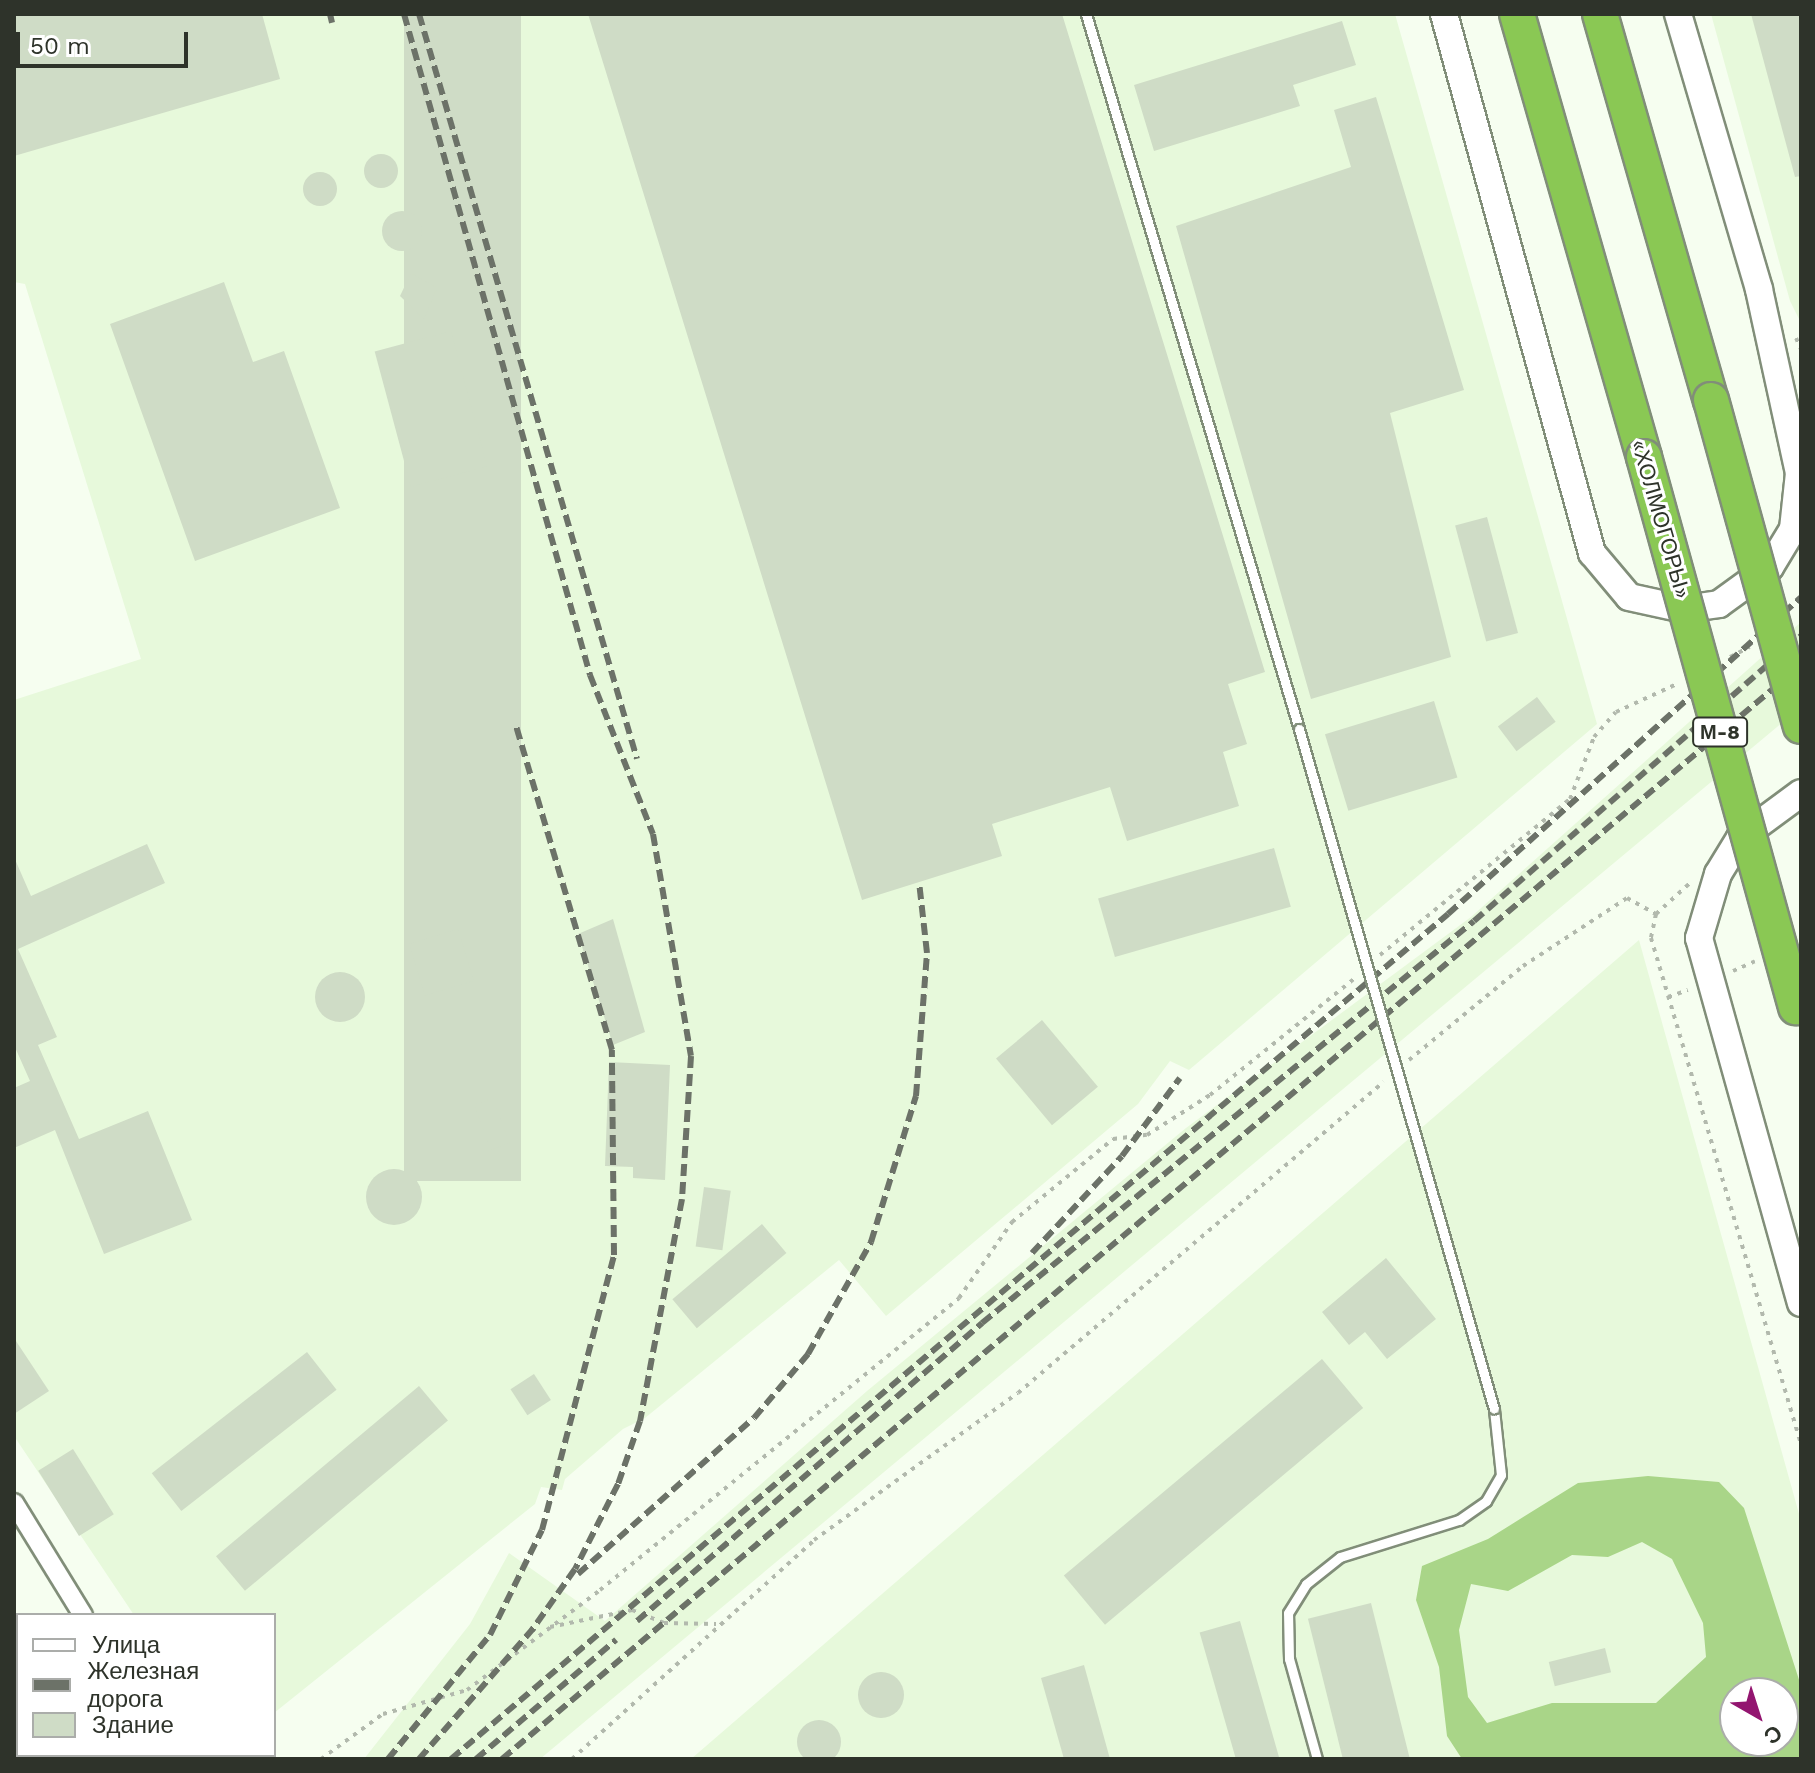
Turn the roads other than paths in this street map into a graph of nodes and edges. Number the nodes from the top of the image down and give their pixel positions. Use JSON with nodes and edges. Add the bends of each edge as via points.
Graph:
{"nodes":[{"id":1,"x":1086,"y":14,"type":"edge"},
{"id":2,"x":1444,"y":14,"type":"edge"},
{"id":3,"x":1517,"y":14,"type":"edge"},
{"id":4,"x":1600,"y":14,"type":"edge"},
{"id":5,"x":1678,"y":14,"type":"edge"},
{"id":6,"x":1801,"y":726,"type":"edge"},
{"id":7,"x":1801,"y":793,"type":"edge"},
{"id":8,"x":1798,"y":1016,"type":"edge"},
{"id":9,"x":1801,"y":1303,"type":"edge"},
{"id":10,"x":14,"y":1503,"type":"edge"},
{"id":11,"x":82,"y":1613,"type":"edge"},
{"id":12,"x":1317,"y":1759,"type":"edge"}],
"edges":[{"from":1,"to":12,"type":"lane","bridge":true,"via":[[1494,1409],[1501,1475],[1486,1501],[1459,1520],[1340,1557],[1306,1584],[1288,1613],[1289,1659]]},
{"from":2,"to":5,"type":"street","via":[[1592,553],[1629,597],[1684,609],[1719,604],[1770,567],[1793,529],[1799,473],[1759,289]]},
{"from":3,"to":8,"type":"highway","name":"«ХОЛМОГОРЫ»","number":"М-8","bridge":true},
{"from":4,"to":6,"type":"highway","bridge":true},
{"from":7,"to":9,"type":"street","via":[[1740,838],[1718,874],[1699,938]]},
{"from":10,"to":11,"type":"street"}]}
